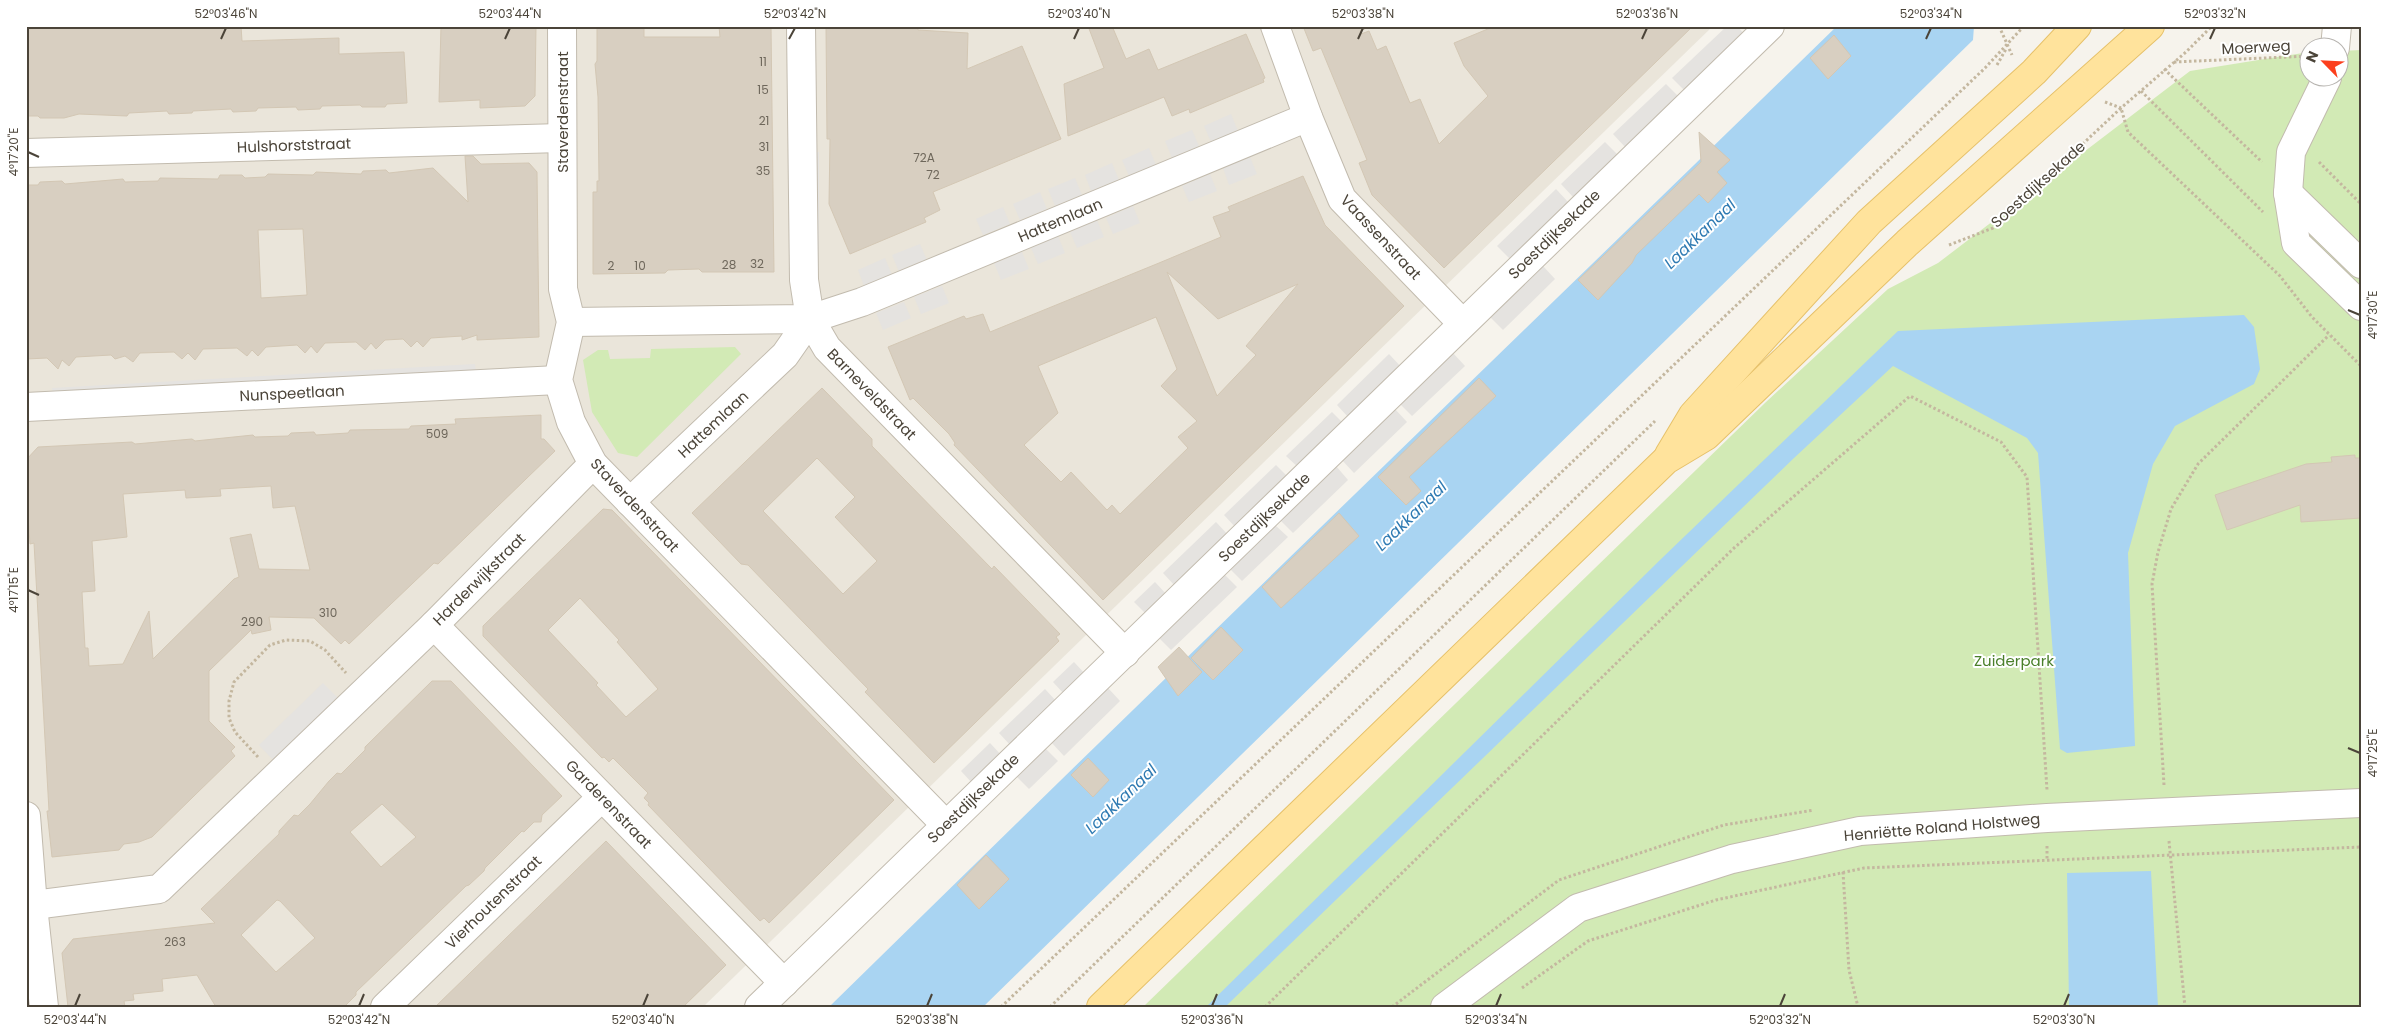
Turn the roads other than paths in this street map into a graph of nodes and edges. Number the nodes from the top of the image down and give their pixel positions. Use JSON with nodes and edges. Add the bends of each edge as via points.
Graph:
{"nodes":[{"id":1,"x":562,"y":26,"type":"edge"},
{"id":2,"x":801,"y":26,"type":"edge"},
{"id":3,"x":1275,"y":26,"type":"edge"},
{"id":4,"x":1770,"y":26,"type":"edge"},
{"id":5,"x":2077,"y":26,"type":"edge"},
{"id":6,"x":2150,"y":26,"type":"edge"},
{"id":7,"x":2322,"y":88,"type":"edge"},
{"id":8,"x":1308,"y":117,"type":"junction"},
{"id":9,"x":561,"y":138,"type":"junction"},
{"id":10,"x":26,"y":153,"type":"edge"},
{"id":11,"x":2288,"y":193,"type":"junction"},
{"id":12,"x":2361,"y":264,"type":"edge"},
{"id":13,"x":2361,"y":306,"type":"edge"},
{"id":14,"x":810,"y":319,"type":"junction"},
{"id":15,"x":570,"y":322,"type":"junction"},
{"id":16,"x":1462,"y":323,"type":"junction"},
{"id":17,"x":558,"y":380,"type":"junction"},
{"id":18,"x":26,"y":407,"type":"edge"},
{"id":19,"x":1666,"y":460,"type":"junction"},
{"id":20,"x":593,"y":464,"type":"junction"},
{"id":21,"x":630,"y":502,"type":"junction"},
{"id":22,"x":434,"y":625,"type":"junction"},
{"id":23,"x":1125,"y":653,"type":"junction"},
{"id":24,"x":602,"y":797,"type":"junction"},
{"id":25,"x":2361,"y":803,"type":"edge"},
{"id":26,"x":26,"y":816,"type":"edge"},
{"id":27,"x":945,"y":824,"type":"junction"},
{"id":28,"x":29,"y":906,"type":"edge"},
{"id":29,"x":784,"y":983,"type":"junction"},
{"id":30,"x":44,"y":1007,"type":"edge"},
{"id":31,"x":385,"y":1007,"type":"edge"},
{"id":32,"x":759,"y":1007,"type":"edge"},
{"id":33,"x":1101,"y":1007,"type":"edge"},
{"id":34,"x":1445,"y":1007,"type":"edge"}],
"edges":[{"from":1,"to":9,"type":"street","name":"Staverdenstraat"},
{"from":2,"to":14,"type":"street","name":"Barneveldstraat","via":[[804,280]]},
{"from":3,"to":8,"type":"street","name":"Vaassenstraat"},
{"from":4,"to":16,"type":"street","name":"Soestdijksekade"},
{"from":5,"to":19,"type":"main road","via":[[2034,72],[1869,222],[1693,415]]},
{"from":6,"to":19,"type":"main road","via":[[1907,243],[1706,436]]},
{"from":7,"to":11,"type":"street","via":[[2291,152]]},
{"from":8,"to":14,"type":"street","name":"Hattemlaan","via":[[862,302]]},
{"from":8,"to":16,"type":"street","name":"Vaassenstraat","via":[[1342,199]]},
{"from":9,"to":10,"type":"street","name":"Hulshorststraat"},
{"from":9,"to":15,"type":"street","name":"Staverdenstraat","via":[[563,289]]},
{"from":11,"to":12,"type":"street"},
{"from":11,"to":13,"type":"street","via":[[2296,242]]},
{"from":14,"to":15,"type":"street","name":"Hattemlaan"},
{"from":14,"to":21,"type":"street","name":"Hattemlaan","via":[[786,355]]},
{"from":14,"to":23,"type":"street","name":"Barneveldstraat","via":[[826,348]]},
{"from":15,"to":17,"type":"street","name":"Staverdenstraat"},
{"from":16,"to":23,"type":"street","name":"Soestdijksekade"},
{"from":17,"to":18,"type":"street","name":"Nunspeetlaan"},
{"from":17,"to":20,"type":"street","name":"Staverdenstraat","via":[[571,422]]},
{"from":19,"to":33,"type":"main road"},
{"from":20,"to":21,"type":"street","name":"Staverdenstraat"},
{"from":20,"to":22,"type":"street","name":"Harderwijkstraat"},
{"from":21,"to":27,"type":"street","name":"Staverdenstraat"},
{"from":22,"to":24,"type":"street","name":"Garderenstraat"},
{"from":22,"to":28,"type":"street","name":"Harderwijkstraat","via":[[159,889]]},
{"from":23,"to":27,"type":"street","name":"Soestdijksekade"},
{"from":24,"to":29,"type":"street","name":"Garderenstraat"},
{"from":24,"to":31,"type":"street","name":"Vierhoutenstraat"},
{"from":25,"to":34,"type":"street","name":"Henriëtte Roland Holstweg","via":[[2047,818],[1860,832],[1732,858],[1578,908]]},
{"from":26,"to":28,"type":"street"},
{"from":27,"to":29,"type":"street","name":"Soestdijksekade"},
{"from":28,"to":30,"type":"street"},
{"from":29,"to":32,"type":"street","name":"Soestdijksekade"}]}
